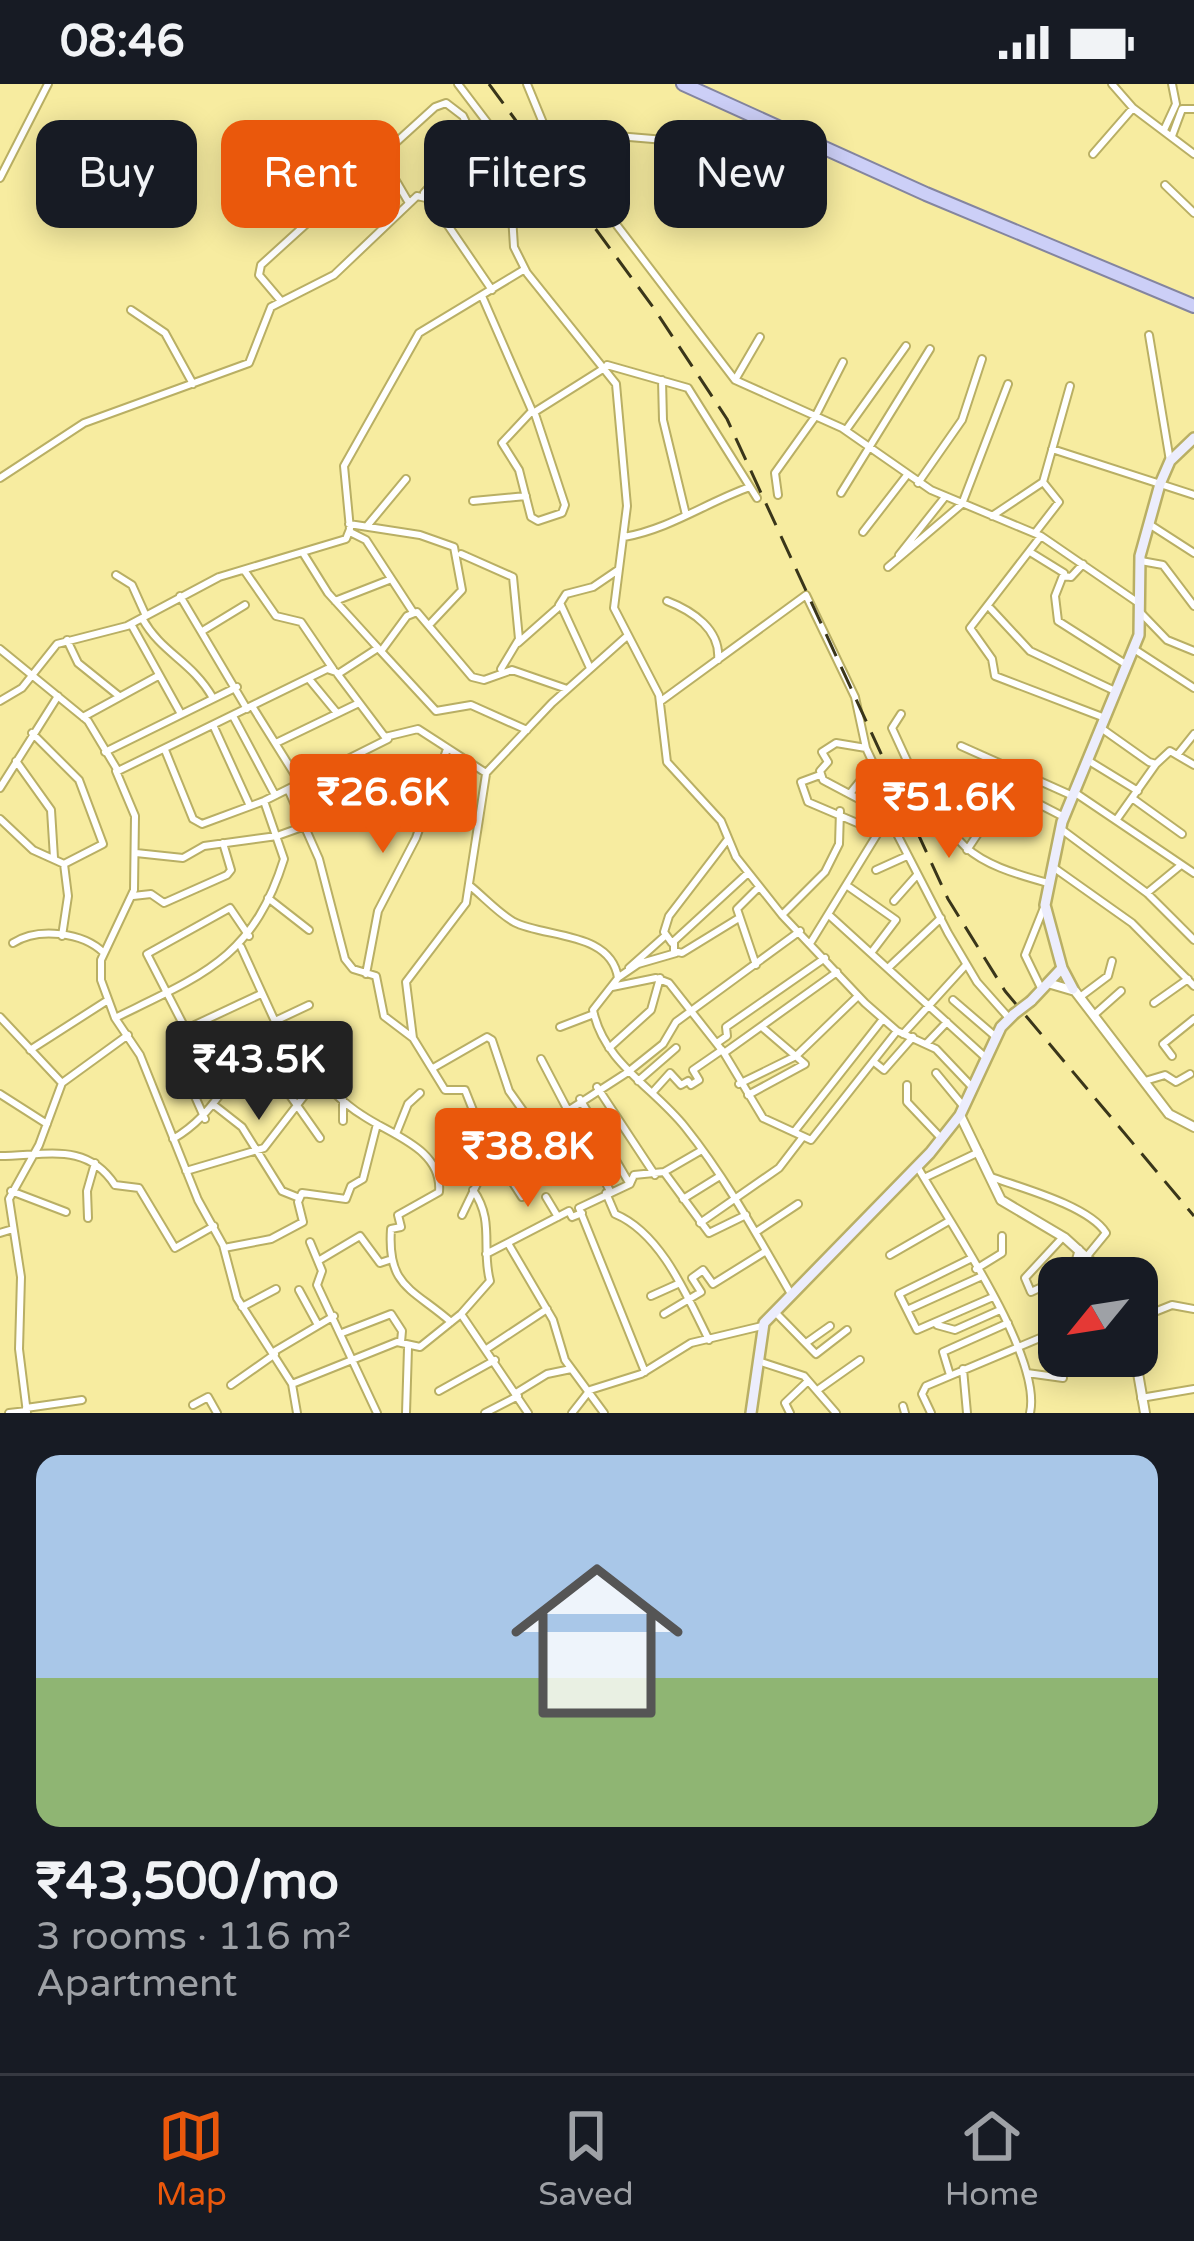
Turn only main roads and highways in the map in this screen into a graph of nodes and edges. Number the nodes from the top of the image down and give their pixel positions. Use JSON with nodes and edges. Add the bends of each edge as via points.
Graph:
{"nodes":[{"id":1,"x":683,"y":84,"type":"edge"},
{"id":2,"x":1194,"y":306,"type":"edge"},
{"id":3,"x":1194,"y":438,"type":"edge"},
{"id":4,"x":1062,"y":968,"type":"junction"},
{"id":5,"x":1076,"y":993,"type":"road end"},
{"id":6,"x":751,"y":1413,"type":"edge"}],
"edges":[{"from":1,"to":2,"type":"highway"},
{"from":3,"to":4,"type":"main road","via":[[1160,484],[1141,561],[1134,649],[1062,823],[1046,905]]},
{"from":4,"to":5,"type":"main road"},
{"from":4,"to":6,"type":"main road","bridge":true,"via":[[996,1037],[941,1138],[762,1326]]}]}
